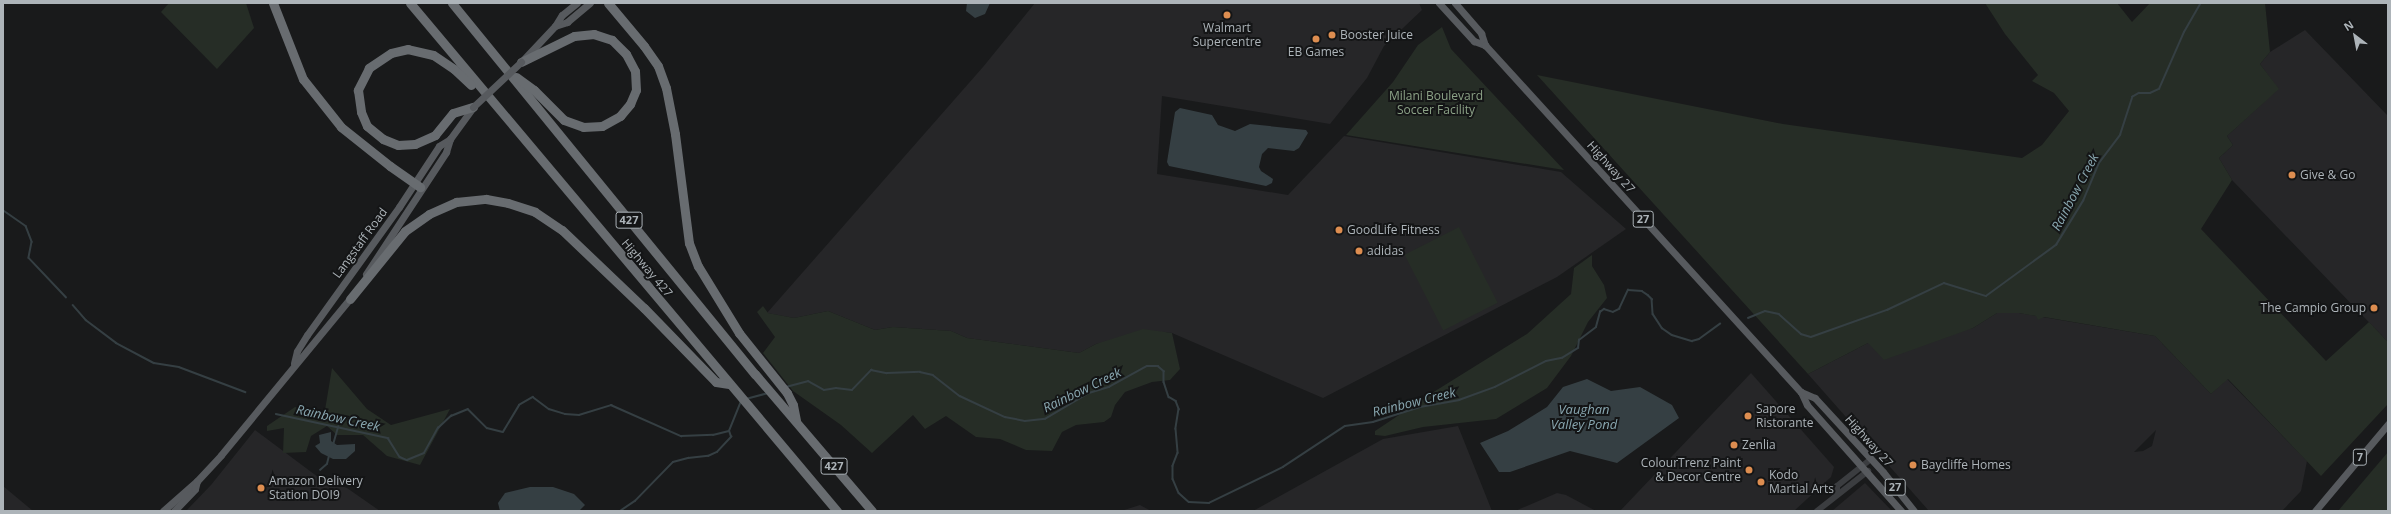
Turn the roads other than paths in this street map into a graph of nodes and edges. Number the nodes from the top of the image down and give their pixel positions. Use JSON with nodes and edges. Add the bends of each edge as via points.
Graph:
{"nodes":[{"id":1,"x":273,"y":3,"type":"edge"},
{"id":2,"x":410,"y":3,"type":"edge"},
{"id":3,"x":452,"y":3,"type":"edge"},
{"id":4,"x":577,"y":3,"type":"edge"},
{"id":5,"x":590,"y":3,"type":"edge"},
{"id":6,"x":608,"y":3,"type":"edge"},
{"id":7,"x":1439,"y":3,"type":"edge"},
{"id":8,"x":1455,"y":3,"type":"edge"},
{"id":9,"x":555,"y":26,"type":"junction"},
{"id":10,"x":1485,"y":44,"type":"junction"},
{"id":11,"x":521,"y":62,"type":"junction"},
{"id":12,"x":502,"y":66,"type":"junction"},
{"id":13,"x":473,"y":107,"type":"junction"},
{"id":14,"x":497,"y":109,"type":"junction"},
{"id":15,"x":417,"y":185,"type":"junction"},
{"id":16,"x":350,"y":299,"type":"junction"},
{"id":17,"x":294,"y":364,"type":"junction"},
{"id":18,"x":729,"y":384,"type":"junction"},
{"id":19,"x":1801,"y":392,"type":"junction"},
{"id":20,"x":796,"y":421,"type":"junction"},
{"id":21,"x":2388,"y":424,"type":"edge"},
{"id":22,"x":1871,"y":459,"type":"junction"},
{"id":23,"x":1862,"y":465,"type":"junction"},
{"id":24,"x":1868,"y":471,"type":"junction"},
{"id":25,"x":197,"y":481,"type":"junction"},
{"id":26,"x":1837,"y":493,"type":"junction"},
{"id":27,"x":163,"y":511,"type":"edge"},
{"id":28,"x":174,"y":511,"type":"edge"},
{"id":29,"x":836,"y":511,"type":"edge"},
{"id":30,"x":872,"y":511,"type":"edge"},
{"id":31,"x":1818,"y":511,"type":"edge"},
{"id":32,"x":1901,"y":511,"type":"edge"},
{"id":33,"x":1914,"y":511,"type":"edge"},
{"id":34,"x":2315,"y":511,"type":"edge"}],
"edges":[{"from":1,"to":15,"type":"highway","via":[[303,79],[341,127]]},
{"from":2,"to":14,"type":"highway","name":"Highway 427","number":"427"},
{"from":3,"to":12,"type":"highway","name":"Highway 427","number":"427"},
{"from":4,"to":9,"type":"main road","name":"Langstaff Road","via":[[562,15]]},
{"from":5,"to":9,"type":"main road","name":"Langstaff Road","via":[[567,22]]},
{"from":6,"to":20,"type":"highway","via":[[658,66],[666,88],[675,134],[689,243],[698,266],[739,333],[789,398]]},
{"from":7,"to":10,"type":"main road","name":"Highway 27","number":"27","via":[[1474,41]]},
{"from":8,"to":10,"type":"main road","name":"Highway 27","number":"27","via":[[1481,33]]},
{"from":9,"to":11,"type":"main road","name":"Langstaff Road"},
{"from":10,"to":19,"type":"main road","name":"Highway 27","number":"27"},
{"from":11,"to":12,"type":"highway","via":[[574,36],[594,34],[612,40],[626,54],[635,71],[636,90],[630,104],[620,116],[602,126],[582,127],[564,120],[534,90]]},
{"from":11,"to":13,"type":"main road","name":"Langstaff Road","bridge":true},
{"from":12,"to":20,"type":"highway","name":"Highway 427","number":"427"},
{"from":13,"to":14,"type":"highway","via":[[454,113],[435,135],[415,144],[398,145],[384,139],[367,126],[361,112],[358,90],[369,68],[391,53],[408,49],[438,58],[454,69]]},
{"from":13,"to":15,"type":"main road","name":"Langstaff Road","via":[[450,139],[439,146]]},
{"from":14,"to":18,"type":"highway","name":"Highway 427","number":"427"},
{"from":15,"to":16,"type":"main road","name":"Langstaff Road"},
{"from":15,"to":17,"type":"main road","name":"Langstaff Road","via":[[307,335],[297,351]]},
{"from":16,"to":17,"type":"main road","name":"Langstaff Road"},
{"from":16,"to":18,"type":"highway","via":[[405,231],[429,214],[456,202],[486,199],[508,203],[536,212],[562,230],[644,308],[716,382]]},
{"from":17,"to":25,"type":"main road","name":"Langstaff Road","via":[[257,413]]},
{"from":18,"to":29,"type":"highway","name":"Highway 427","number":"427"},
{"from":19,"to":22,"type":"main road","name":"Highway 27","number":"27","via":[[1815,398]]},
{"from":19,"to":23,"type":"main road","name":"Highway 27","number":"27","via":[[1807,405]]},
{"from":20,"to":30,"type":"highway","name":"Highway 427","number":"427"},
{"from":21,"to":34,"type":"main road","number":"7"},
{"from":22,"to":23,"type":"street"},
{"from":22,"to":33,"type":"main road","name":"Highway 27","number":"27"},
{"from":23,"to":24,"type":"main road","name":"Highway 27","number":"27"},
{"from":23,"to":26,"type":"street","via":[[1837,486]]},
{"from":24,"to":26,"type":"street","via":[[1843,493]]},
{"from":24,"to":32,"type":"main road","name":"Highway 27","number":"27"},
{"from":25,"to":27,"type":"main road","name":"Langstaff Road"},
{"from":25,"to":28,"type":"main road","name":"Langstaff Road","via":[[195,489]]},
{"from":26,"to":31,"type":"street"}]}
